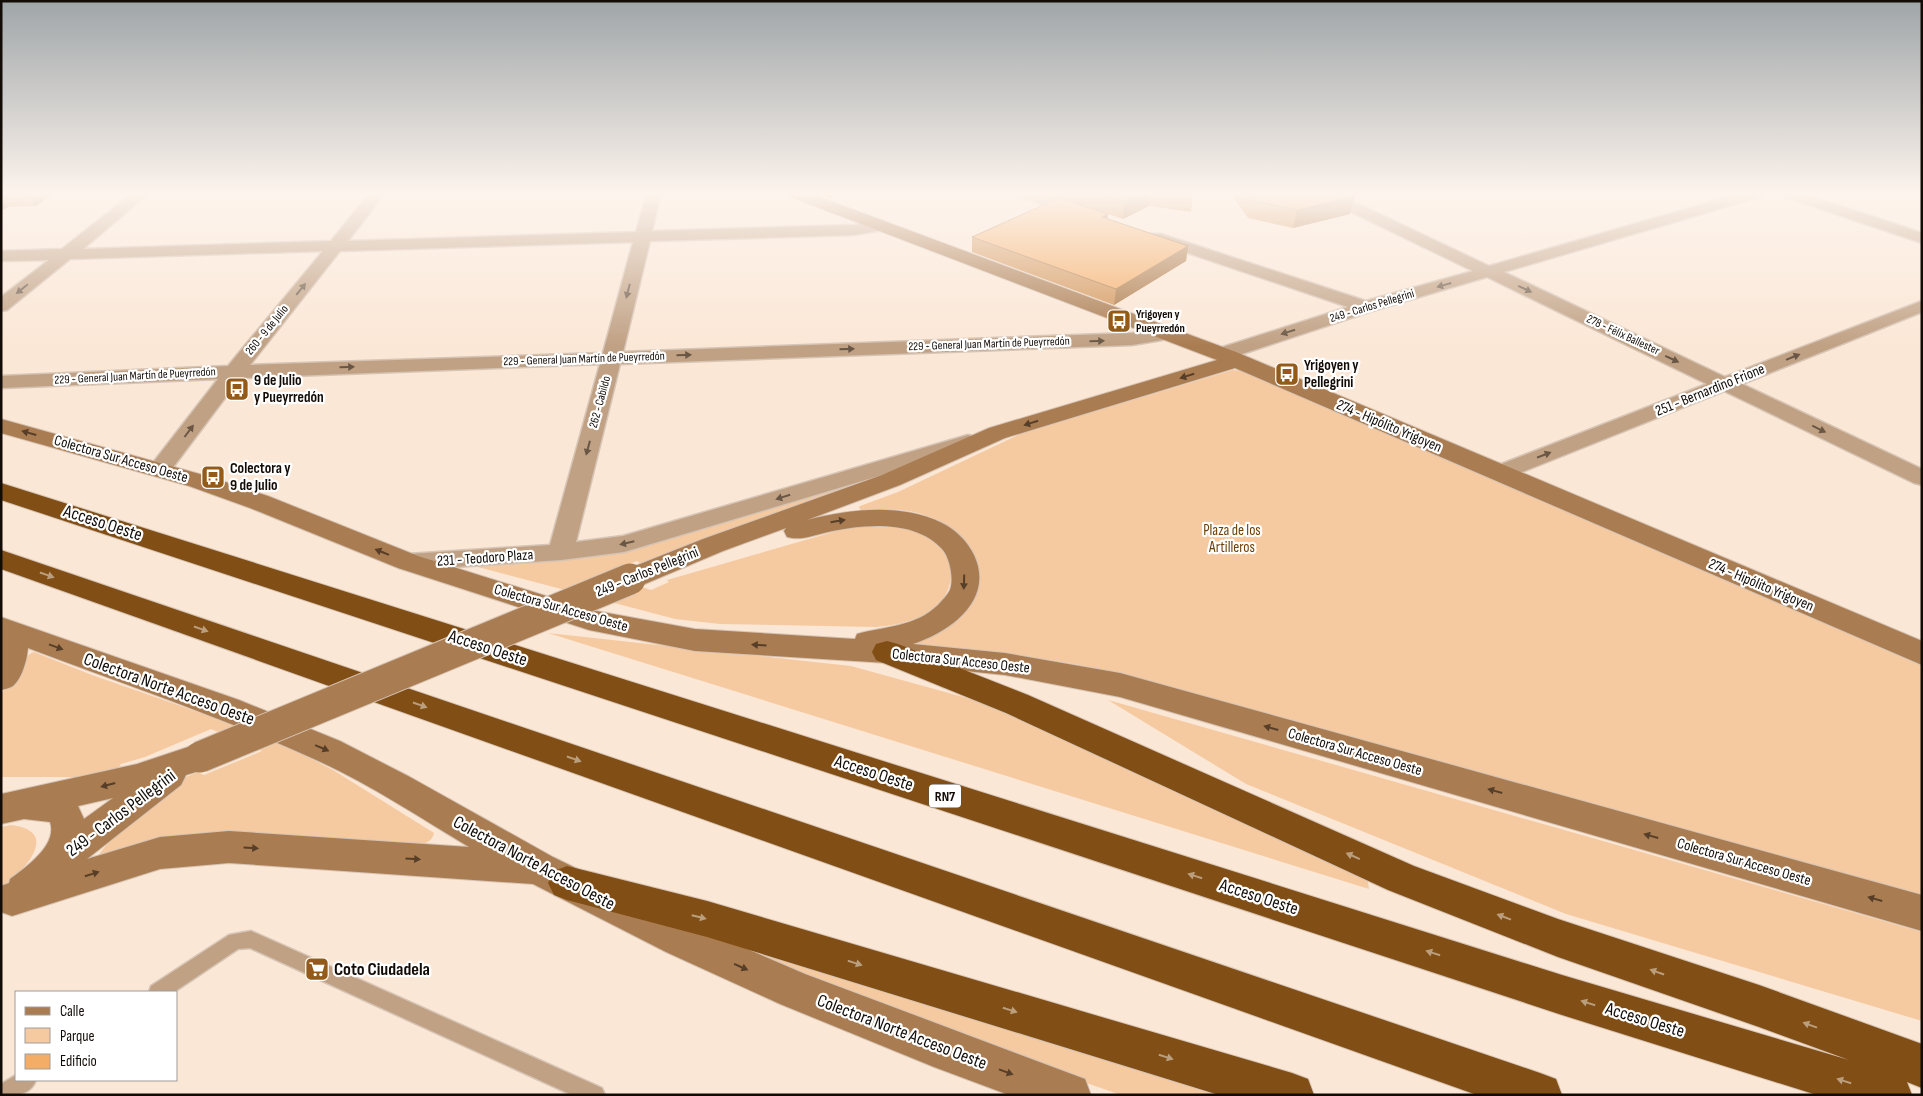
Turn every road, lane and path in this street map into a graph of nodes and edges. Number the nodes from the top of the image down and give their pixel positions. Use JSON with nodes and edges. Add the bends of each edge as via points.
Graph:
{"nodes":[{"id":1,"x":77,"y":244,"type":"edge"},
{"id":2,"x":365,"y":244,"type":"edge"},
{"id":3,"x":640,"y":244,"type":"edge"},
{"id":4,"x":930,"y":244,"type":"edge"},
{"id":5,"x":1177,"y":244,"type":"edge"},
{"id":6,"x":1431,"y":244,"type":"edge"},
{"id":7,"x":1584,"y":244,"type":"edge"},
{"id":8,"x":336,"y":245,"type":"junction"},
{"id":9,"x":65,"y":254,"type":"junction"},
{"id":10,"x":1,"y":256,"type":"edge"},
{"id":11,"x":1490,"y":272,"type":"junction"},
{"id":12,"x":1,"y":306,"type":"edge"},
{"id":13,"x":1922,"y":306,"type":"edge"},
{"id":14,"x":1366,"y":307,"type":"junction"},
{"id":15,"x":1167,"y":334,"type":"junction"},
{"id":16,"x":1228,"y":357,"type":"junction"},
{"id":17,"x":612,"y":358,"type":"junction"},
{"id":18,"x":234,"y":372,"type":"junction"},
{"id":19,"x":1,"y":382,"type":"edge"},
{"id":20,"x":1725,"y":384,"type":"junction"},
{"id":21,"x":1,"y":426,"type":"edge"},
{"id":22,"x":997,"y":433,"type":"junction"},
{"id":23,"x":160,"y":470,"type":"junction"},
{"id":24,"x":1499,"y":473,"type":"junction"},
{"id":25,"x":1922,"y":478,"type":"edge"},
{"id":26,"x":1,"y":491,"type":"edge"},
{"id":27,"x":561,"y":552,"type":"junction"},
{"id":28,"x":1,"y":560,"type":"edge"},
{"id":29,"x":408,"y":562,"type":"junction"},
{"id":30,"x":634,"y":577,"type":"junction"},
{"id":31,"x":6,"y":629,"type":"edge"},
{"id":32,"x":807,"y":648,"type":"junction"},
{"id":33,"x":1918,"y":648,"type":"edge"},
{"id":34,"x":887,"y":652,"type":"junction"},
{"id":35,"x":1,"y":678,"type":"edge"},
{"id":36,"x":194,"y":759,"type":"junction"},
{"id":37,"x":11,"y":805,"type":"edge"},
{"id":38,"x":54,"y":864,"type":"junction"},
{"id":39,"x":553,"y":876,"type":"junction"},
{"id":40,"x":7,"y":902,"type":"edge"},
{"id":41,"x":1922,"y":912,"type":"edge"},
{"id":42,"x":160,"y":991,"type":"edge"},
{"id":43,"x":1922,"y":1066,"type":"edge"},
{"id":44,"x":24,"y":1081,"type":"edge"},
{"id":45,"x":3,"y":1095,"type":"edge"},
{"id":46,"x":594,"y":1095,"type":"edge"},
{"id":47,"x":1069,"y":1095,"type":"edge"},
{"id":48,"x":1292,"y":1095,"type":"edge"},
{"id":49,"x":1540,"y":1095,"type":"edge"},
{"id":50,"x":1890,"y":1095,"type":"edge"}],
"edges":[{"from":1,"to":9,"type":"street"},
{"from":2,"to":8,"type":"street"},
{"from":3,"to":17,"type":"street","name":"262 - Cabildo","one_way":true},
{"from":4,"to":15,"type":"street","name":"274 - Hipólito Yrigoyen"},
{"from":5,"to":14,"type":"street"},
{"from":6,"to":11,"type":"street","name":"278 - Félix Ballester"},
{"from":7,"to":11,"type":"street","name":"249 - Carlos Pellegrini"},
{"from":8,"to":9,"type":"street"},
{"from":18,"to":8,"type":"street","name":"260 - 9 de Julio","one_way":true},
{"from":9,"to":10,"type":"street"},
{"from":9,"to":12,"type":"street","one_way":true},
{"from":11,"to":14,"type":"street","name":"249 - Carlos Pellegrini","one_way":true},
{"from":11,"to":20,"type":"street","name":"278 - Félix Ballester","one_way":true},
{"from":20,"to":13,"type":"street","name":"251 - Bernardino Frione","one_way":true},
{"from":14,"to":16,"type":"street","name":"249 - Carlos Pellegrini","one_way":true,"via":[[1230,351]]},
{"from":15,"to":16,"type":"street","name":"274 - Hipólito Yrigoyen"},
{"from":17,"to":15,"type":"street","name":"229 - General Juan Martín de Pueyrredón","one_way":true,"via":[[1132,339]]},
{"from":16,"to":22,"type":"street","name":"249 - Carlos Pellegrini","one_way":true,"via":[[1227,364]]},
{"from":16,"to":24,"type":"street","name":"274 - Hipólito Yrigoyen"},
{"from":18,"to":17,"type":"street","name":"229 - General Juan Martín de Pueyrredón","one_way":true},
{"from":17,"to":27,"type":"street","name":"262 - Cabildo","one_way":true},
{"from":18,"to":19,"type":"street","name":"229 - General Juan Martín de Pueyrredón"},
{"from":23,"to":18,"type":"street","name":"260 - 9 de Julio","one_way":true},
{"from":24,"to":20,"type":"street","name":"251 - Bernardino Frione","one_way":true},
{"from":20,"to":25,"type":"street","name":"278 - Félix Ballester","one_way":true},
{"from":23,"to":21,"type":"street","name":"Colectora Sur Acceso Oeste","one_way":true},
{"from":22,"to":27,"type":"street","name":"249 - Carlos Pellegrini","one_way":true,"via":[[645,538],[598,549]]},
{"from":22,"to":30,"type":"street","name":"249 - Carlos Pellegrini","via":[[890,480]]},
{"from":29,"to":23,"type":"street","name":"Colectora Sur Acceso Oeste","one_way":true,"via":[[260,502]]},
{"from":24,"to":33,"type":"street","name":"274 - Hipólito Yrigoyen"},
{"from":50,"to":26,"type":"highway","name":"Acceso Oeste","number":"RN7","one_way":true,"via":[[1562,995]]},
{"from":27,"to":29,"type":"street","name":"231 - Teodoro Plaza"},
{"from":28,"to":49,"type":"highway","one_way":true},
{"from":32,"to":29,"type":"street","name":"Colectora Sur Acceso Oeste","one_way":true,"via":[[695,640],[589,620]]},
{"from":30,"to":32,"type":"street","one_way":true,"via":[[810,527],[861,518],[908,521],[930,528],[948,539],[962,557],[964,590],[936,622],[900,636],[872,642]]},
{"from":30,"to":36,"type":"street","name":"249 - Carlos Pellegrini","bridge":true},
{"from":31,"to":35,"type":"street","via":[[14,652]]},
{"from":31,"to":39,"type":"street","name":"Colectora Norte Acceso Oeste","one_way":true,"via":[[227,708],[328,750]]},
{"from":32,"to":34,"type":"street","name":"Colectora Sur Acceso Oeste"},
{"from":41,"to":34,"type":"street","name":"Colectora Sur Acceso Oeste","one_way":true,"via":[[1120,685],[1005,664]]},
{"from":43,"to":34,"type":"highway","one_way":true,"via":[[1759,1006],[1558,938],[1401,878],[1017,704]]},
{"from":36,"to":37,"type":"street","name":"249 - Carlos Pellegrini","one_way":true,"via":[[92,790]]},
{"from":36,"to":38,"type":"street","name":"249 - Carlos Pellegrini","via":[[99,827]]},
{"from":37,"to":38,"type":"street","via":[[48,806],[62,811],[69,825],[66,843]]},
{"from":38,"to":40,"type":"street","via":[[35,883]]},
{"from":40,"to":39,"type":"street","one_way":true,"via":[[160,853],[197,848],[366,855]]},
{"from":39,"to":47,"type":"street","name":"Colectora Norte Acceso Oeste","one_way":true,"via":[[680,939],[795,990]]},
{"from":39,"to":48,"type":"highway","one_way":true,"via":[[707,919]]},
{"from":42,"to":46,"type":"lane","via":[[235,941],[251,940]]},
{"from":44,"to":45,"type":"lane"}]}
